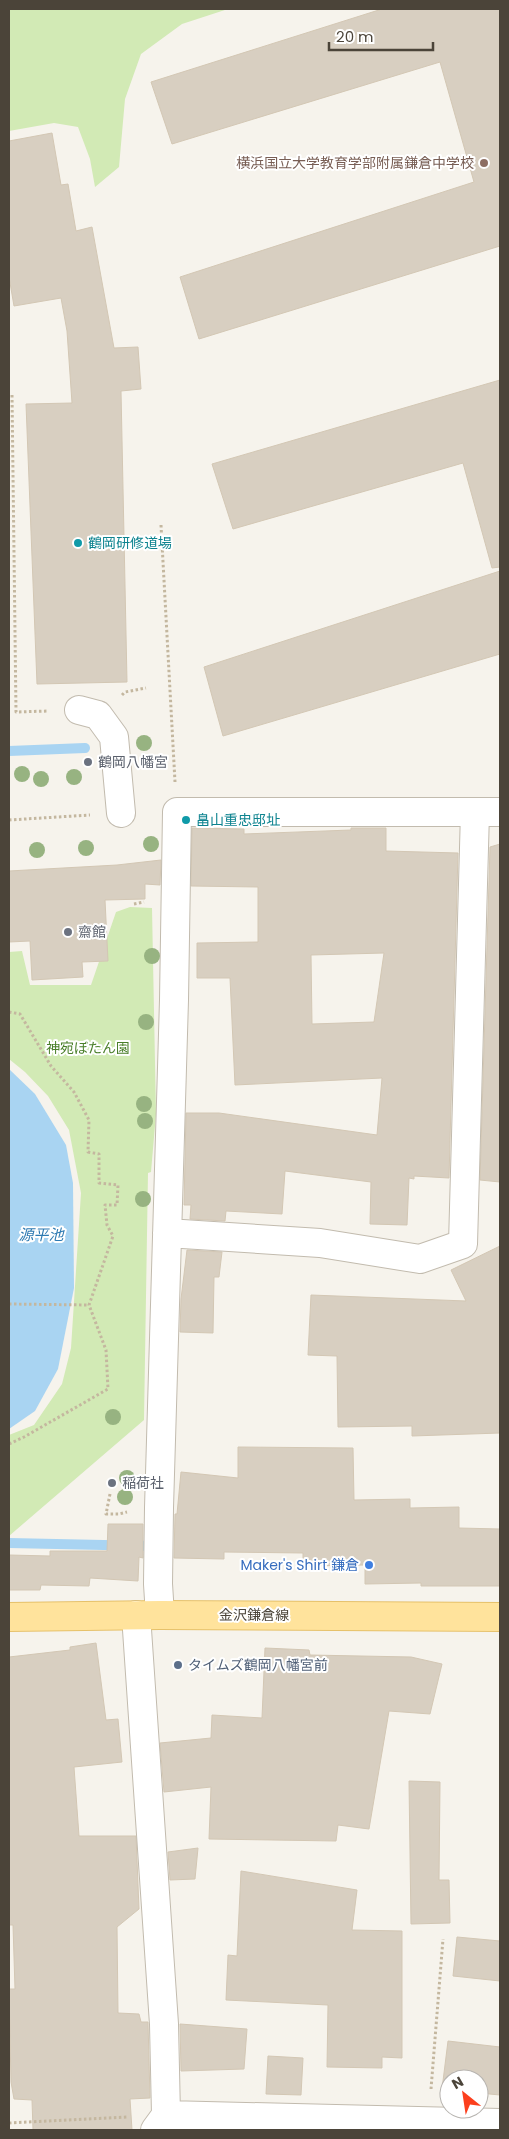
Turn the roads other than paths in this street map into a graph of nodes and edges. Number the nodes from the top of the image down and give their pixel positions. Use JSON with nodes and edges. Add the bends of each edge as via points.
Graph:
{"nodes":[{"id":1,"x":79,"y":710,"type":"road end"},
{"id":2,"x":488,"y":812,"type":"edge"},
{"id":3,"x":121,"y":813,"type":"dead end"},
{"id":4,"x":167,"y":1232,"type":"junction"},
{"id":5,"x":148,"y":1615,"type":"junction"},
{"id":6,"x":9,"y":1617,"type":"edge"},
{"id":7,"x":500,"y":1617,"type":"edge"},
{"id":8,"x":161,"y":2122,"type":"edge"},
{"id":9,"x":500,"y":2122,"type":"edge"},
{"id":10,"x":301,"y":2124,"type":"edge"}],
"edges":[{"from":1,"to":3,"type":"street","via":[[98,714],[114,737]]},
{"from":2,"to":4,"type":"street","via":[[176,812]]},
{"from":2,"to":4,"type":"street","via":[[463,1244],[420,1259],[320,1243]]},
{"from":4,"to":5,"type":"street","via":[[158,1574]]},
{"from":5,"to":6,"type":"main road","name":"金沢鎌倉線"},
{"from":5,"to":7,"type":"main road","name":"金沢鎌倉線"},
{"from":5,"to":8,"type":"street","via":[[164,2024]]},
{"from":8,"to":10,"type":"street"},
{"from":9,"to":10,"type":"street","via":[[429,2120]]}]}
